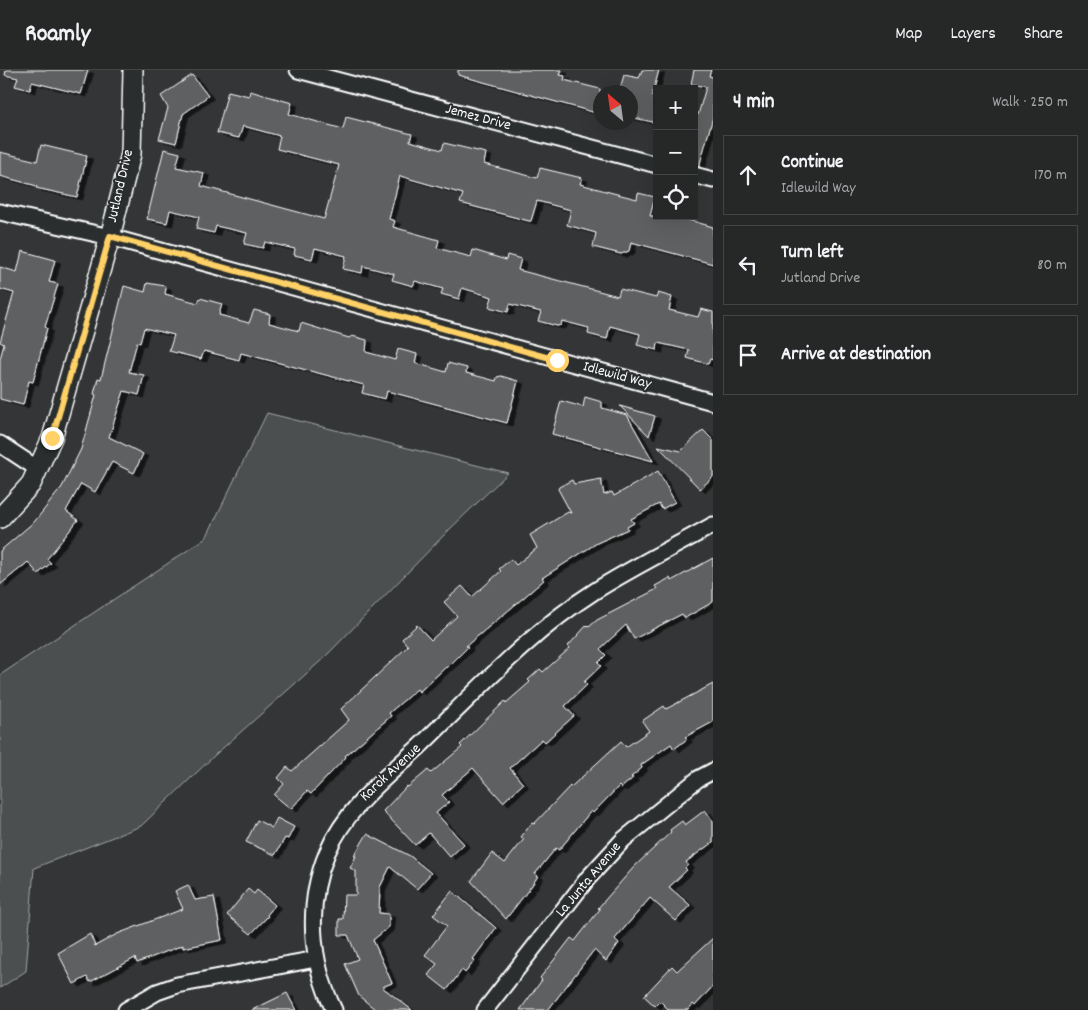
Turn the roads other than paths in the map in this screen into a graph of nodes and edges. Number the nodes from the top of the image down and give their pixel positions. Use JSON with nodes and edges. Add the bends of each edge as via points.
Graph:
{"nodes":[{"id":1,"x":133,"y":70,"type":"edge"},
{"id":2,"x":298,"y":70,"type":"edge"},
{"id":3,"x":653,"y":164,"type":"edge"},
{"id":4,"x":698,"y":176,"type":"edge"},
{"id":5,"x":713,"y":180,"type":"edge"},
{"id":6,"x":0,"y":212,"type":"edge"},
{"id":7,"x":110,"y":236,"type":"junction"},
{"id":8,"x":713,"y":402,"type":"edge"},
{"id":9,"x":0,"y":444,"type":"edge"},
{"id":10,"x":38,"y":469,"type":"junction"},
{"id":11,"x":0,"y":518,"type":"edge"},
{"id":12,"x":713,"y":525,"type":"edge"},
{"id":13,"x":713,"y":771,"type":"edge"},
{"id":14,"x":316,"y":959,"type":"junction"},
{"id":15,"x":126,"y":1010,"type":"edge"},
{"id":16,"x":334,"y":1010,"type":"edge"},
{"id":17,"x":486,"y":1010,"type":"edge"}],
"edges":[{"from":1,"to":7,"type":"street","name":"Jutland Drive","via":[[131,154]]},
{"from":2,"to":3,"type":"street","name":"Jemez Drive"},
{"from":4,"to":5,"type":"street"},
{"from":6,"to":7,"type":"street","name":"Idlewild Way"},
{"from":7,"to":8,"type":"street","name":"Idlewild Way"},
{"from":7,"to":10,"type":"street","name":"Jutland Drive","via":[[52,438]]},
{"from":9,"to":10,"type":"street"},
{"from":10,"to":11,"type":"street","name":"Jutland Drive","via":[[30,484]]},
{"from":12,"to":14,"type":"street","name":"Karok Avenue","via":[[594,592],[539,633],[353,808],[328,852],[319,876],[313,921]]},
{"from":13,"to":17,"type":"street","name":"La Junta Avenue","via":[[698,779],[623,840],[588,878]]},
{"from":14,"to":15,"type":"street","via":[[177,985],[157,992]]},
{"from":14,"to":16,"type":"street","name":"Karok Avenue"}]}
